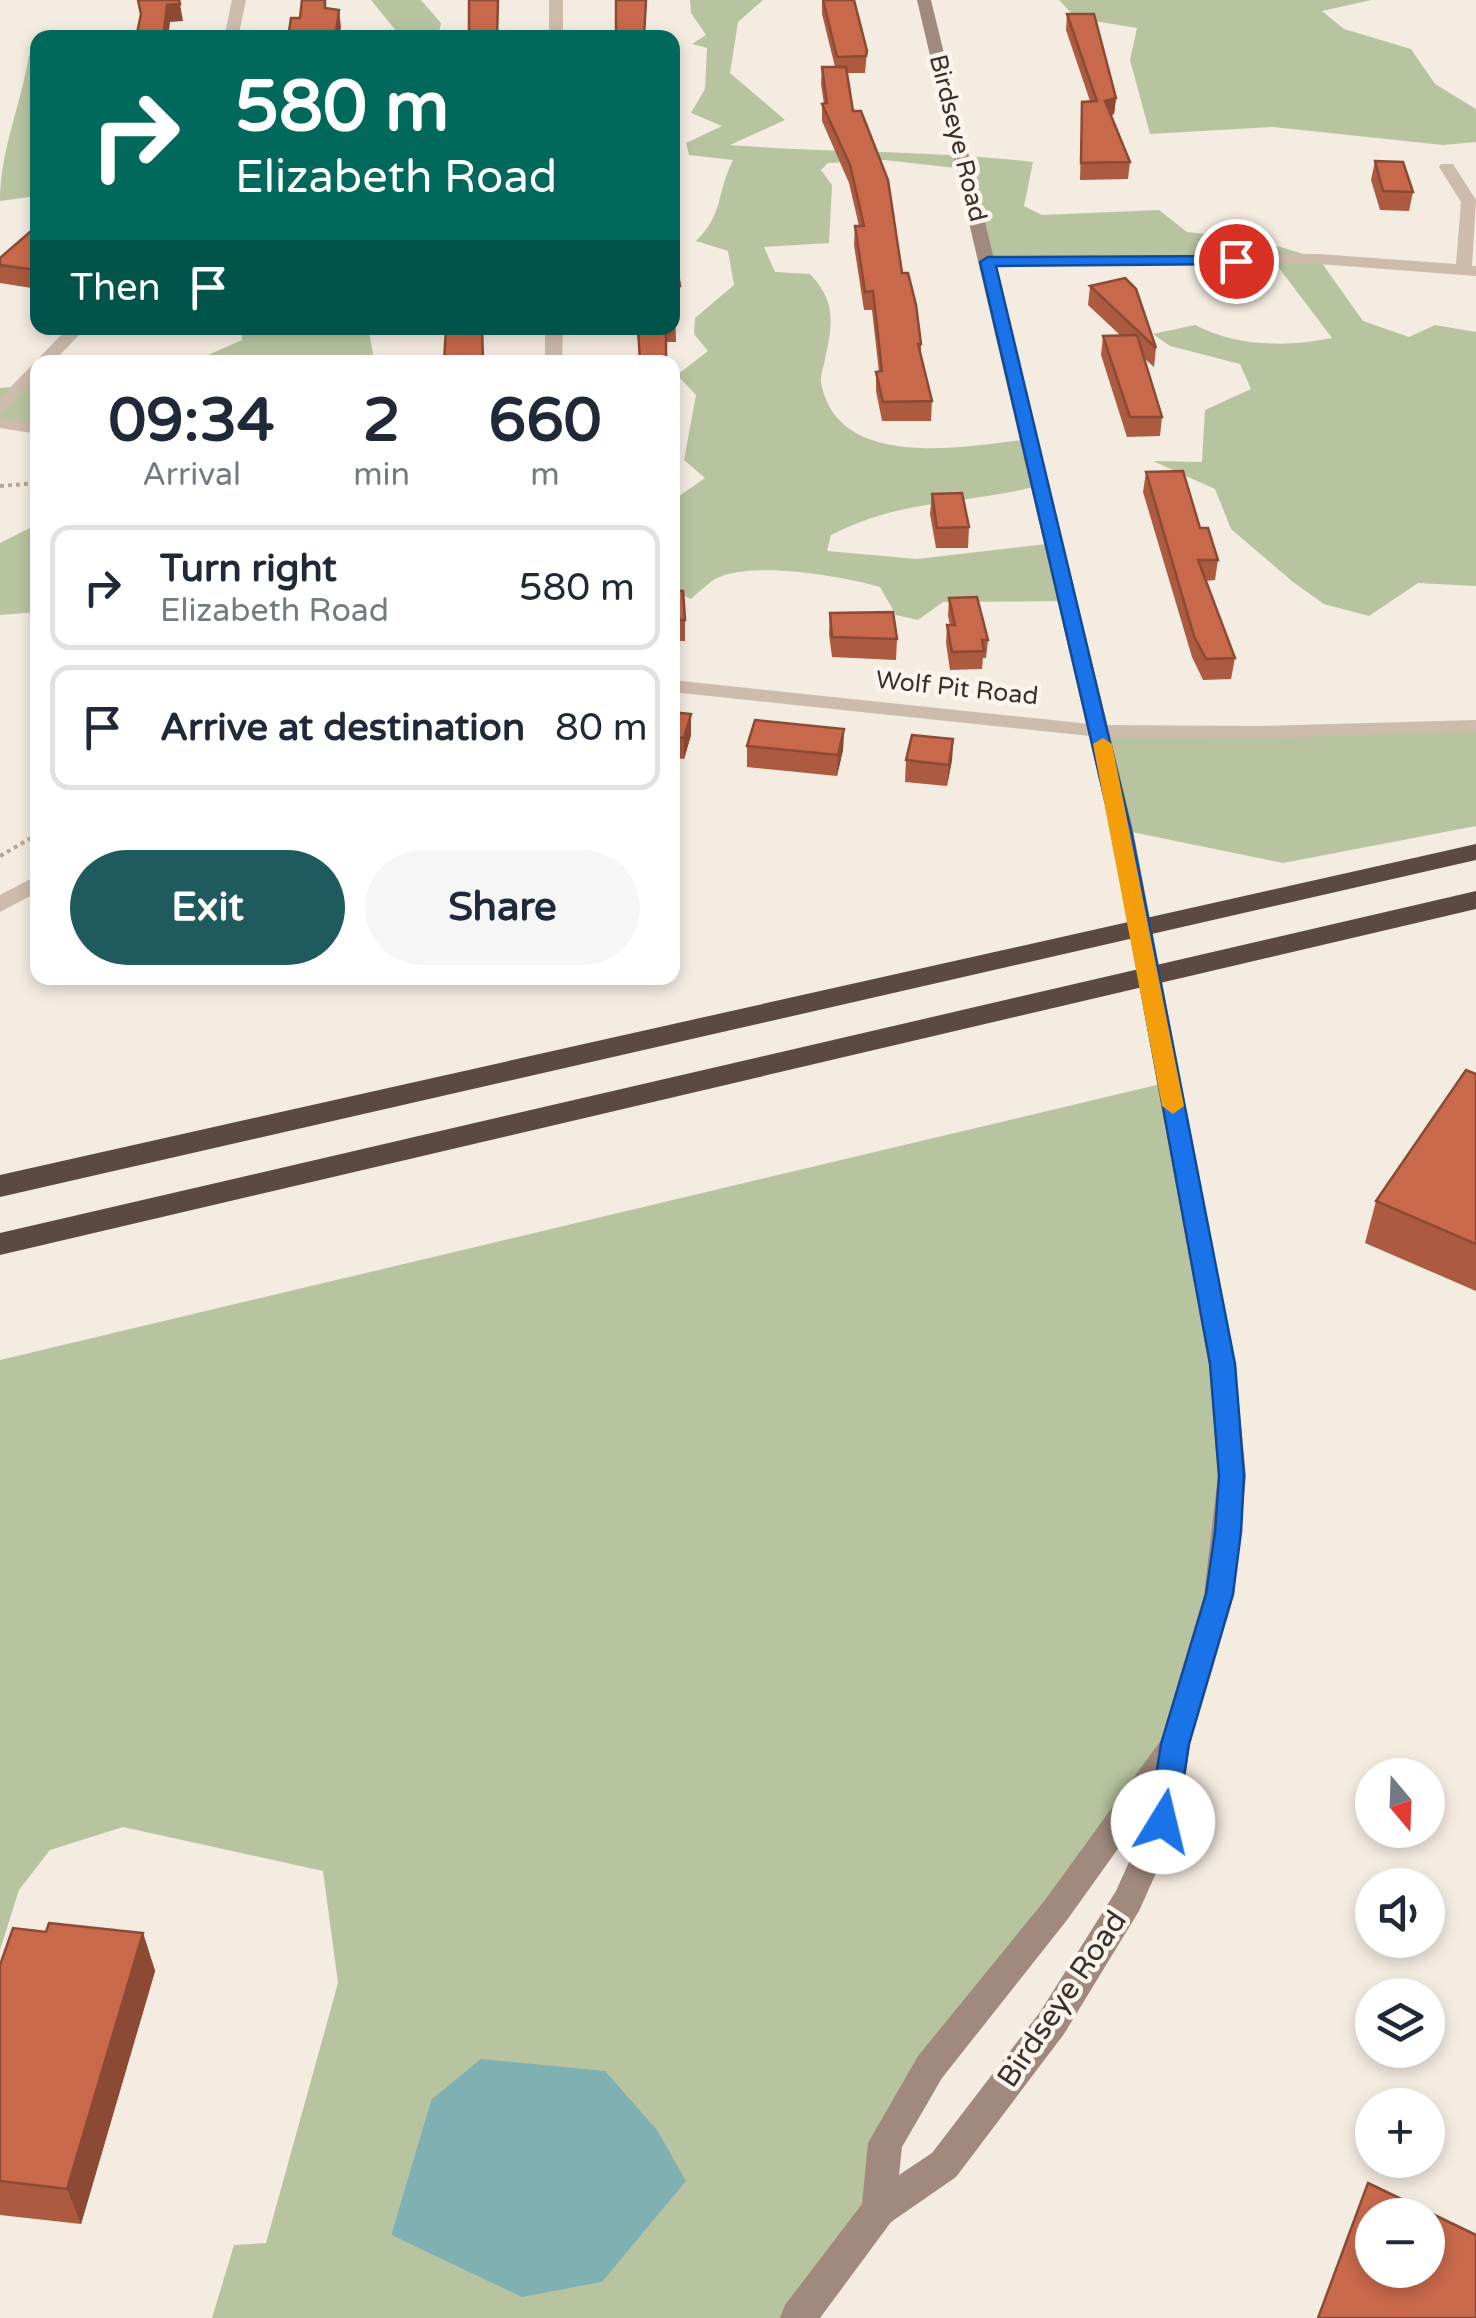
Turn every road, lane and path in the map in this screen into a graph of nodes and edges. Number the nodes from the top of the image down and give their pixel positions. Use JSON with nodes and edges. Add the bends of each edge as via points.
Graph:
{"nodes":[{"id":1,"x":239,"y":0,"type":"edge"},
{"id":2,"x":556,"y":0,"type":"edge"},
{"id":3,"x":924,"y":0,"type":"edge"},
{"id":4,"x":233,"y":30,"type":"edge"},
{"id":5,"x":556,"y":30,"type":"edge"},
{"id":6,"x":1448,"y":167,"type":"dead end"},
{"id":7,"x":988,"y":262,"type":"junction"},
{"id":8,"x":1470,"y":270,"type":"edge"},
{"id":9,"x":70,"y":335,"type":"edge"},
{"id":10,"x":51,"y":355,"type":"edge"},
{"id":11,"x":30,"y":377,"type":"edge"},
{"id":12,"x":0,"y":408,"type":"edge"},
{"id":13,"x":0,"y":422,"type":"edge"},
{"id":14,"x":30,"y":428,"type":"edge"},
{"id":15,"x":30,"y":484,"type":"edge"},
{"id":16,"x":0,"y":486,"type":"edge"},
{"id":17,"x":680,"y":687,"type":"edge"},
{"id":18,"x":1476,"y":726,"type":"edge"},
{"id":19,"x":1100,"y":731,"type":"junction"},
{"id":20,"x":30,"y":839,"type":"edge"},
{"id":21,"x":1476,"y":852,"type":"edge"},
{"id":22,"x":0,"y":856,"type":"edge"},
{"id":23,"x":30,"y":887,"type":"edge"},
{"id":24,"x":1476,"y":900,"type":"edge"},
{"id":25,"x":0,"y":905,"type":"edge"},
{"id":26,"x":0,"y":1186,"type":"edge"},
{"id":27,"x":0,"y":1244,"type":"edge"},
{"id":28,"x":1175,"y":1744,"type":"junction"},
{"id":29,"x":879,"y":2210,"type":"junction"},
{"id":30,"x":798,"y":2318,"type":"edge"}],
"edges":[{"from":1,"to":4,"type":"street"},
{"from":2,"to":5,"type":"street"},
{"from":3,"to":7,"type":"main road","name":"Birdseye Road"},
{"from":6,"to":8,"type":"street","via":[[1468,202]]},
{"from":7,"to":8,"type":"street","via":[[1319,259]]},
{"from":7,"to":19,"type":"main road","name":"Birdseye Road"},
{"from":9,"to":10,"type":"street"},
{"from":11,"to":12,"type":"street"},
{"from":13,"to":14,"type":"street"},
{"from":15,"to":16,"type":"path"},
{"from":17,"to":19,"type":"street","name":"Wolf Pit Road"},
{"from":18,"to":19,"type":"street","name":"Wolf Pit Road"},
{"from":19,"to":28,"type":"main road","name":"Birdseye Road","via":[[1228,1410],[1232,1476],[1220,1594]]},
{"from":20,"to":22,"type":"path"},
{"from":21,"to":26,"type":"highway"},
{"from":23,"to":25,"type":"street"},
{"from":24,"to":27,"type":"highway"},
{"from":28,"to":29,"type":"main road","name":"Birdseye Road","via":[[1056,1910],[930,2068],[885,2143]]},
{"from":28,"to":29,"type":"main road","name":"Birdseye Road","via":[[1163,1822],[1128,1902],[1052,2024],[944,2165]]},
{"from":29,"to":30,"type":"main road","name":"Birdseye Road"}]}
